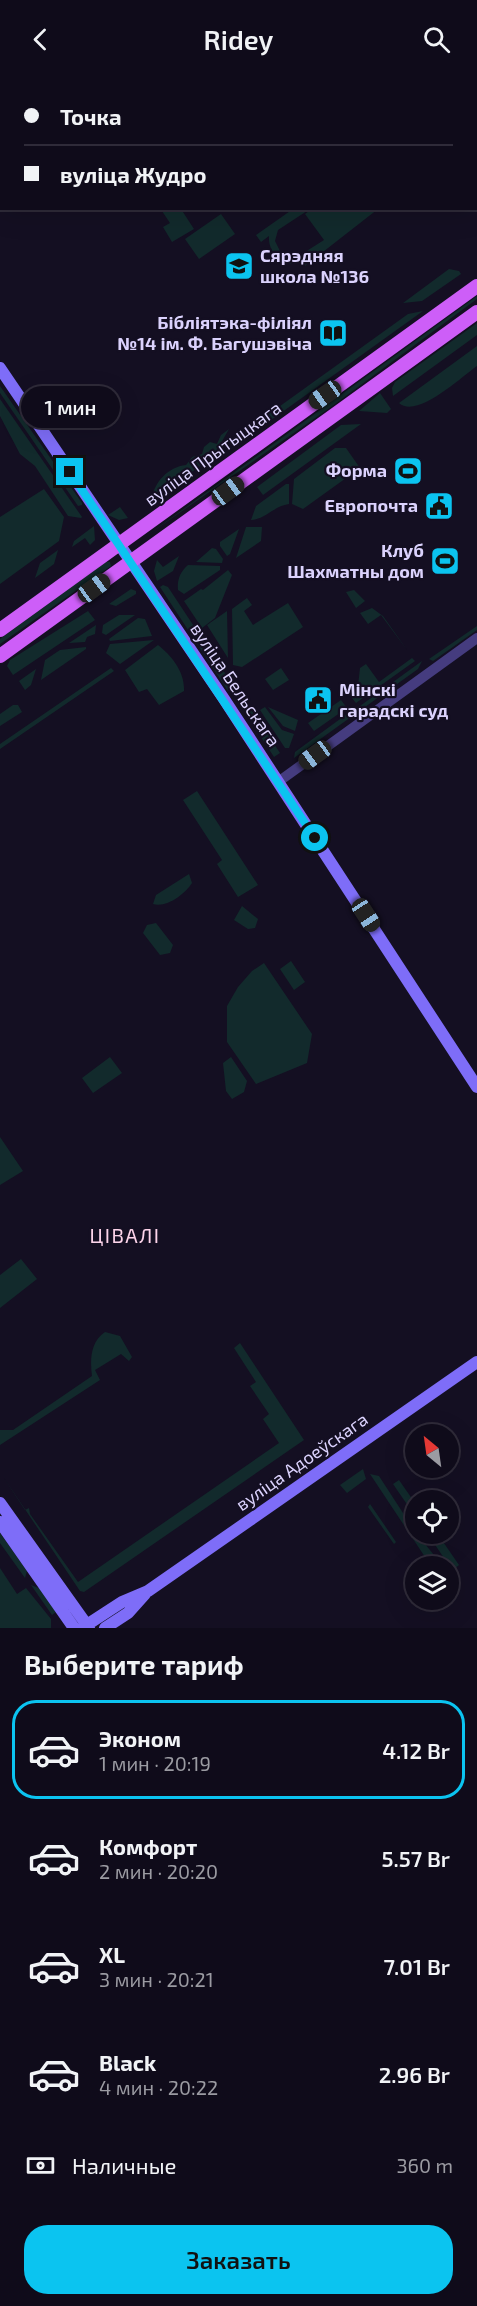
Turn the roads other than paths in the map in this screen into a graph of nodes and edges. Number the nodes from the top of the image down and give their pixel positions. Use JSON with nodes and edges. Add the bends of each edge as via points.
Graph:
{"nodes":[{"id":1,"x":477,"y":286,"type":"edge"},
{"id":2,"x":477,"y":312,"type":"edge"},
{"id":3,"x":0,"y":368,"type":"edge"},
{"id":4,"x":120,"y":544,"type":"junction"},
{"id":5,"x":131,"y":561,"type":"junction"},
{"id":6,"x":0,"y":630,"type":"edge"},
{"id":7,"x":477,"y":638,"type":"edge"},
{"id":8,"x":0,"y":656,"type":"edge"},
{"id":9,"x":278,"y":782,"type":"junction"},
{"id":10,"x":477,"y":1087,"type":"edge"},
{"id":11,"x":477,"y":1362,"type":"edge"},
{"id":12,"x":0,"y":1503,"type":"edge"},
{"id":13,"x":0,"y":1522,"type":"edge"},
{"id":14,"x":148,"y":1591,"type":"junction"},
{"id":15,"x":83,"y":1627,"type":"edge"},
{"id":16,"x":105,"y":1628,"type":"edge"}],
"edges":[{"from":1,"to":4,"type":"main road","name":"вуліца Прытыцкага"},
{"from":2,"to":5,"type":"main road"},
{"from":3,"to":4,"type":"main road","name":"вуліца Бельскага"},
{"from":4,"to":5,"type":"main road","name":"вуліца Бельскага"},
{"from":4,"to":6,"type":"main road","name":"вуліца Прытыцкага"},
{"from":5,"to":8,"type":"main road"},
{"from":5,"to":9,"type":"main road","name":"вуліца Бельскага"},
{"from":7,"to":9,"type":"street"},
{"from":9,"to":10,"type":"main road","name":"вуліца Бельскага"},
{"from":11,"to":14,"type":"main road","name":"вуліца Адоеўскага"},
{"from":12,"to":15,"type":"main road"},
{"from":13,"to":15,"type":"main road"},
{"from":14,"to":15,"type":"main road","name":"вуліца Адоеўскага"},
{"from":14,"to":16,"type":"main road","name":"вуліца Адоеўскага","via":[[128,1613]]}]}
